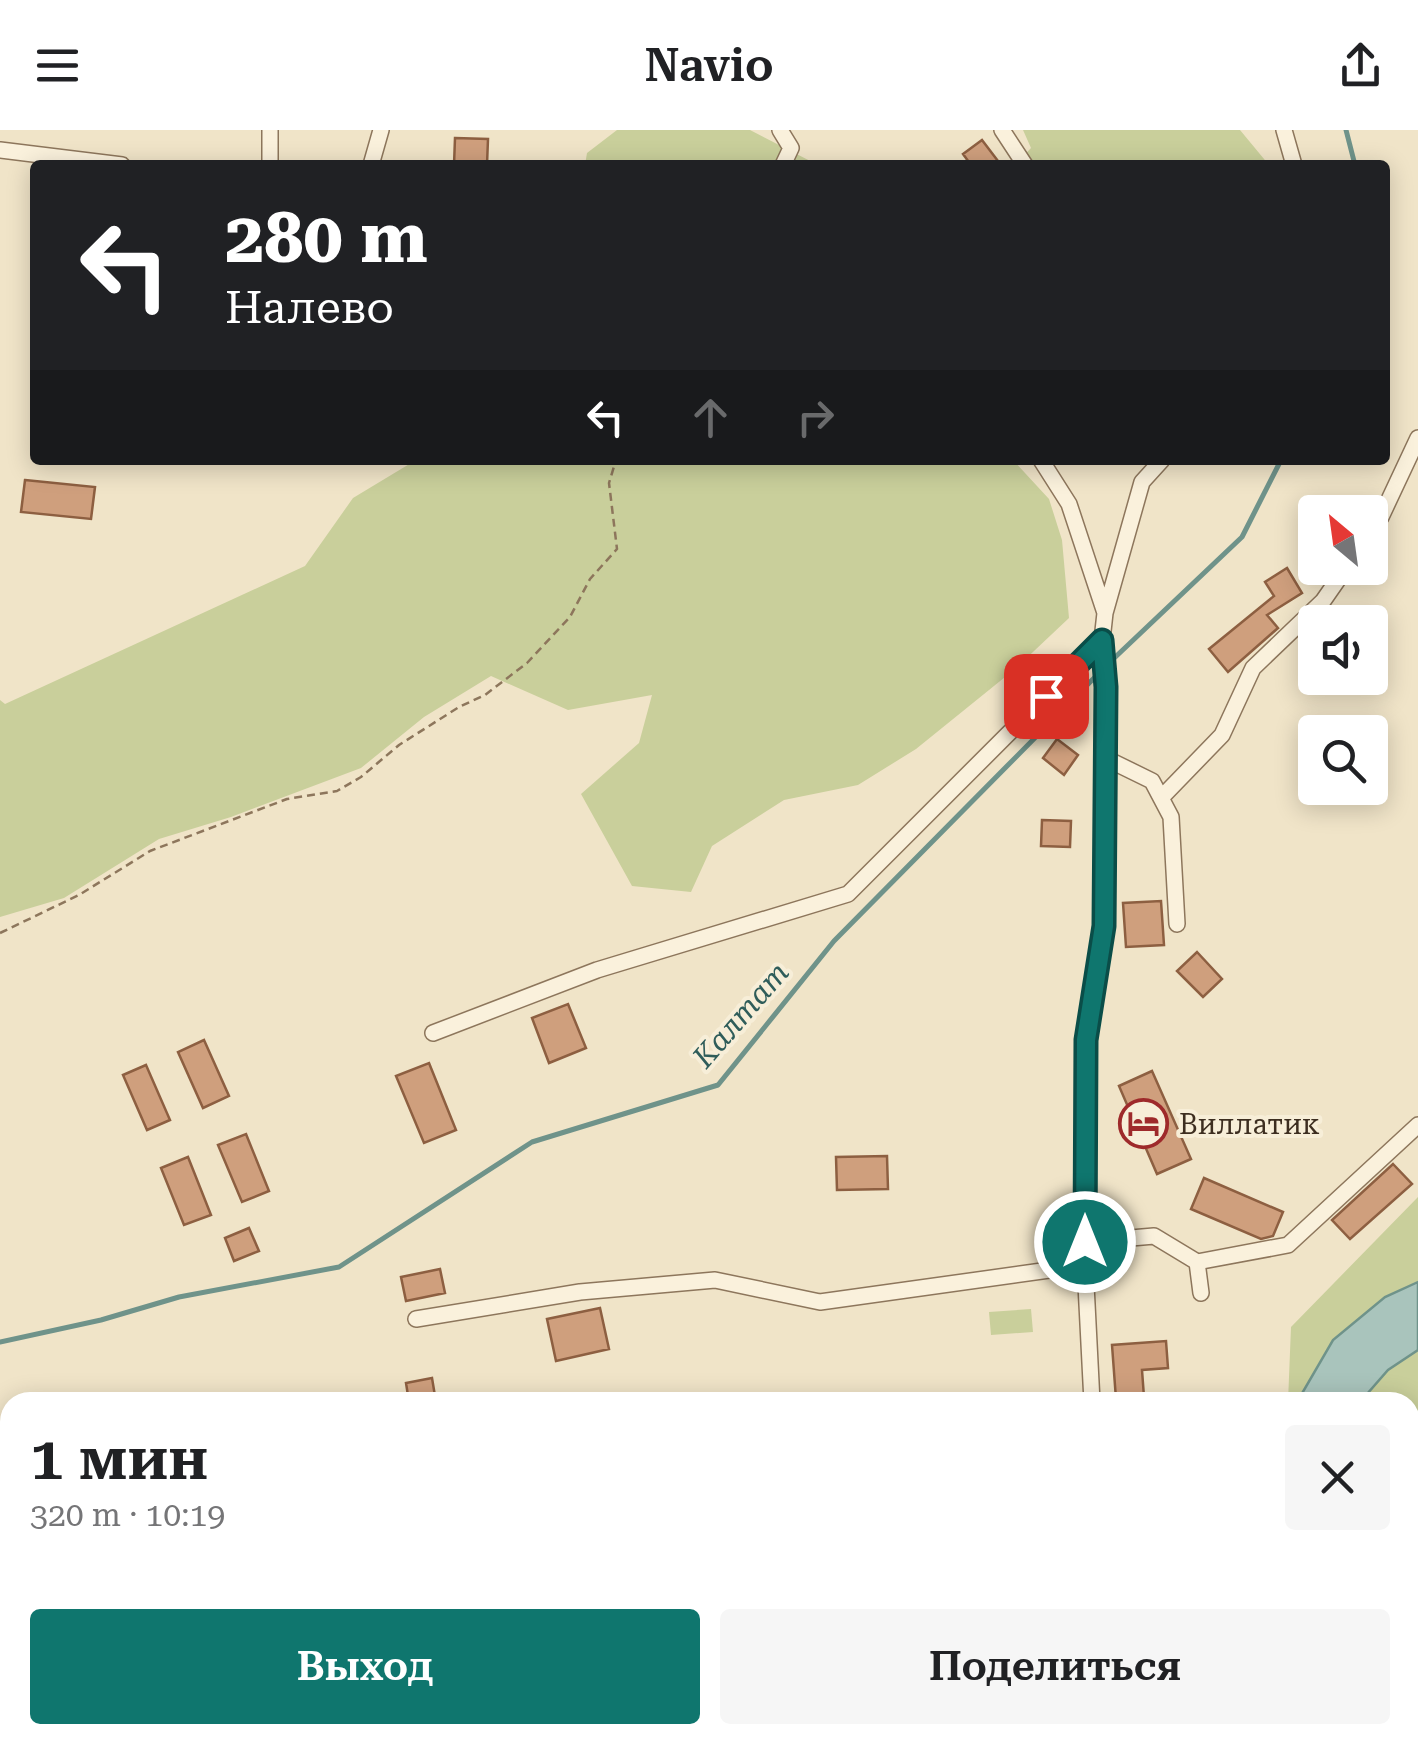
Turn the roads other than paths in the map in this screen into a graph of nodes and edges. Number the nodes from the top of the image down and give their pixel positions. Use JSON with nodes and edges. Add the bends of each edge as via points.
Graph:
{"nodes":[{"id":1,"x":270,"y":130,"type":"edge"},
{"id":2,"x":381,"y":130,"type":"edge"},
{"id":3,"x":780,"y":130,"type":"edge"},
{"id":4,"x":1002,"y":130,"type":"edge"},
{"id":5,"x":1284,"y":130,"type":"edge"},
{"id":6,"x":0,"y":150,"type":"edge"},
{"id":7,"x":81,"y":160,"type":"edge"},
{"id":8,"x":270,"y":160,"type":"edge"},
{"id":9,"x":372,"y":160,"type":"edge"},
{"id":10,"x":786,"y":160,"type":"edge"},
{"id":11,"x":1023,"y":160,"type":"edge"},
{"id":12,"x":1293,"y":160,"type":"edge"},
{"id":13,"x":1418,"y":438,"type":"edge"},
{"id":14,"x":1044,"y":465,"type":"edge"},
{"id":15,"x":1157,"y":465,"type":"edge"},
{"id":16,"x":1388,"y":502,"type":"edge"},
{"id":17,"x":1334,"y":585,"type":"edge"},
{"id":18,"x":1105,"y":614,"type":"junction"},
{"id":19,"x":1104,"y":644,"type":"junction"},
{"id":20,"x":1106,"y":758,"type":"junction"},
{"id":21,"x":1161,"y":798,"type":"junction"},
{"id":22,"x":1177,"y":924,"type":"dead end"},
{"id":23,"x":433,"y":1033,"type":"dead end"},
{"id":24,"x":1418,"y":1125,"type":"edge"},
{"id":25,"x":1085,"y":1242,"type":"junction"},
{"id":26,"x":1197,"y":1262,"type":"junction"},
{"id":27,"x":1085,"y":1266,"type":"junction"},
{"id":28,"x":1201,"y":1293,"type":"dead end"},
{"id":29,"x":416,"y":1319,"type":"dead end"},
{"id":30,"x":1091,"y":1392,"type":"edge"}],
"edges":[{"from":1,"to":8,"type":"street"},
{"from":2,"to":9,"type":"street"},
{"from":3,"to":10,"type":"street","via":[[791,148]]},
{"from":4,"to":11,"type":"street"},
{"from":5,"to":12,"type":"street"},
{"from":6,"to":7,"type":"street"},
{"from":13,"to":16,"type":"street"},
{"from":14,"to":18,"type":"street","via":[[1068,504]]},
{"from":15,"to":18,"type":"street","via":[[1142,482]]},
{"from":17,"to":21,"type":"street","via":[[1252,668],[1222,735]]},
{"from":18,"to":19,"type":"street"},
{"from":19,"to":20,"type":"street"},
{"from":19,"to":23,"type":"street","via":[[848,894],[598,970]]},
{"from":20,"to":21,"type":"street","via":[[1152,781]]},
{"from":20,"to":25,"type":"street","via":[[1104,926],[1086,1040]]},
{"from":21,"to":22,"type":"street","via":[[1171,818]]},
{"from":24,"to":26,"type":"street","via":[[1288,1245]]},
{"from":25,"to":26,"type":"street","via":[[1154,1236]]},
{"from":25,"to":27,"type":"street"},
{"from":26,"to":28,"type":"street"},
{"from":27,"to":29,"type":"street","via":[[820,1302],[715,1280],[580,1292]]},
{"from":27,"to":30,"type":"street"}]}
